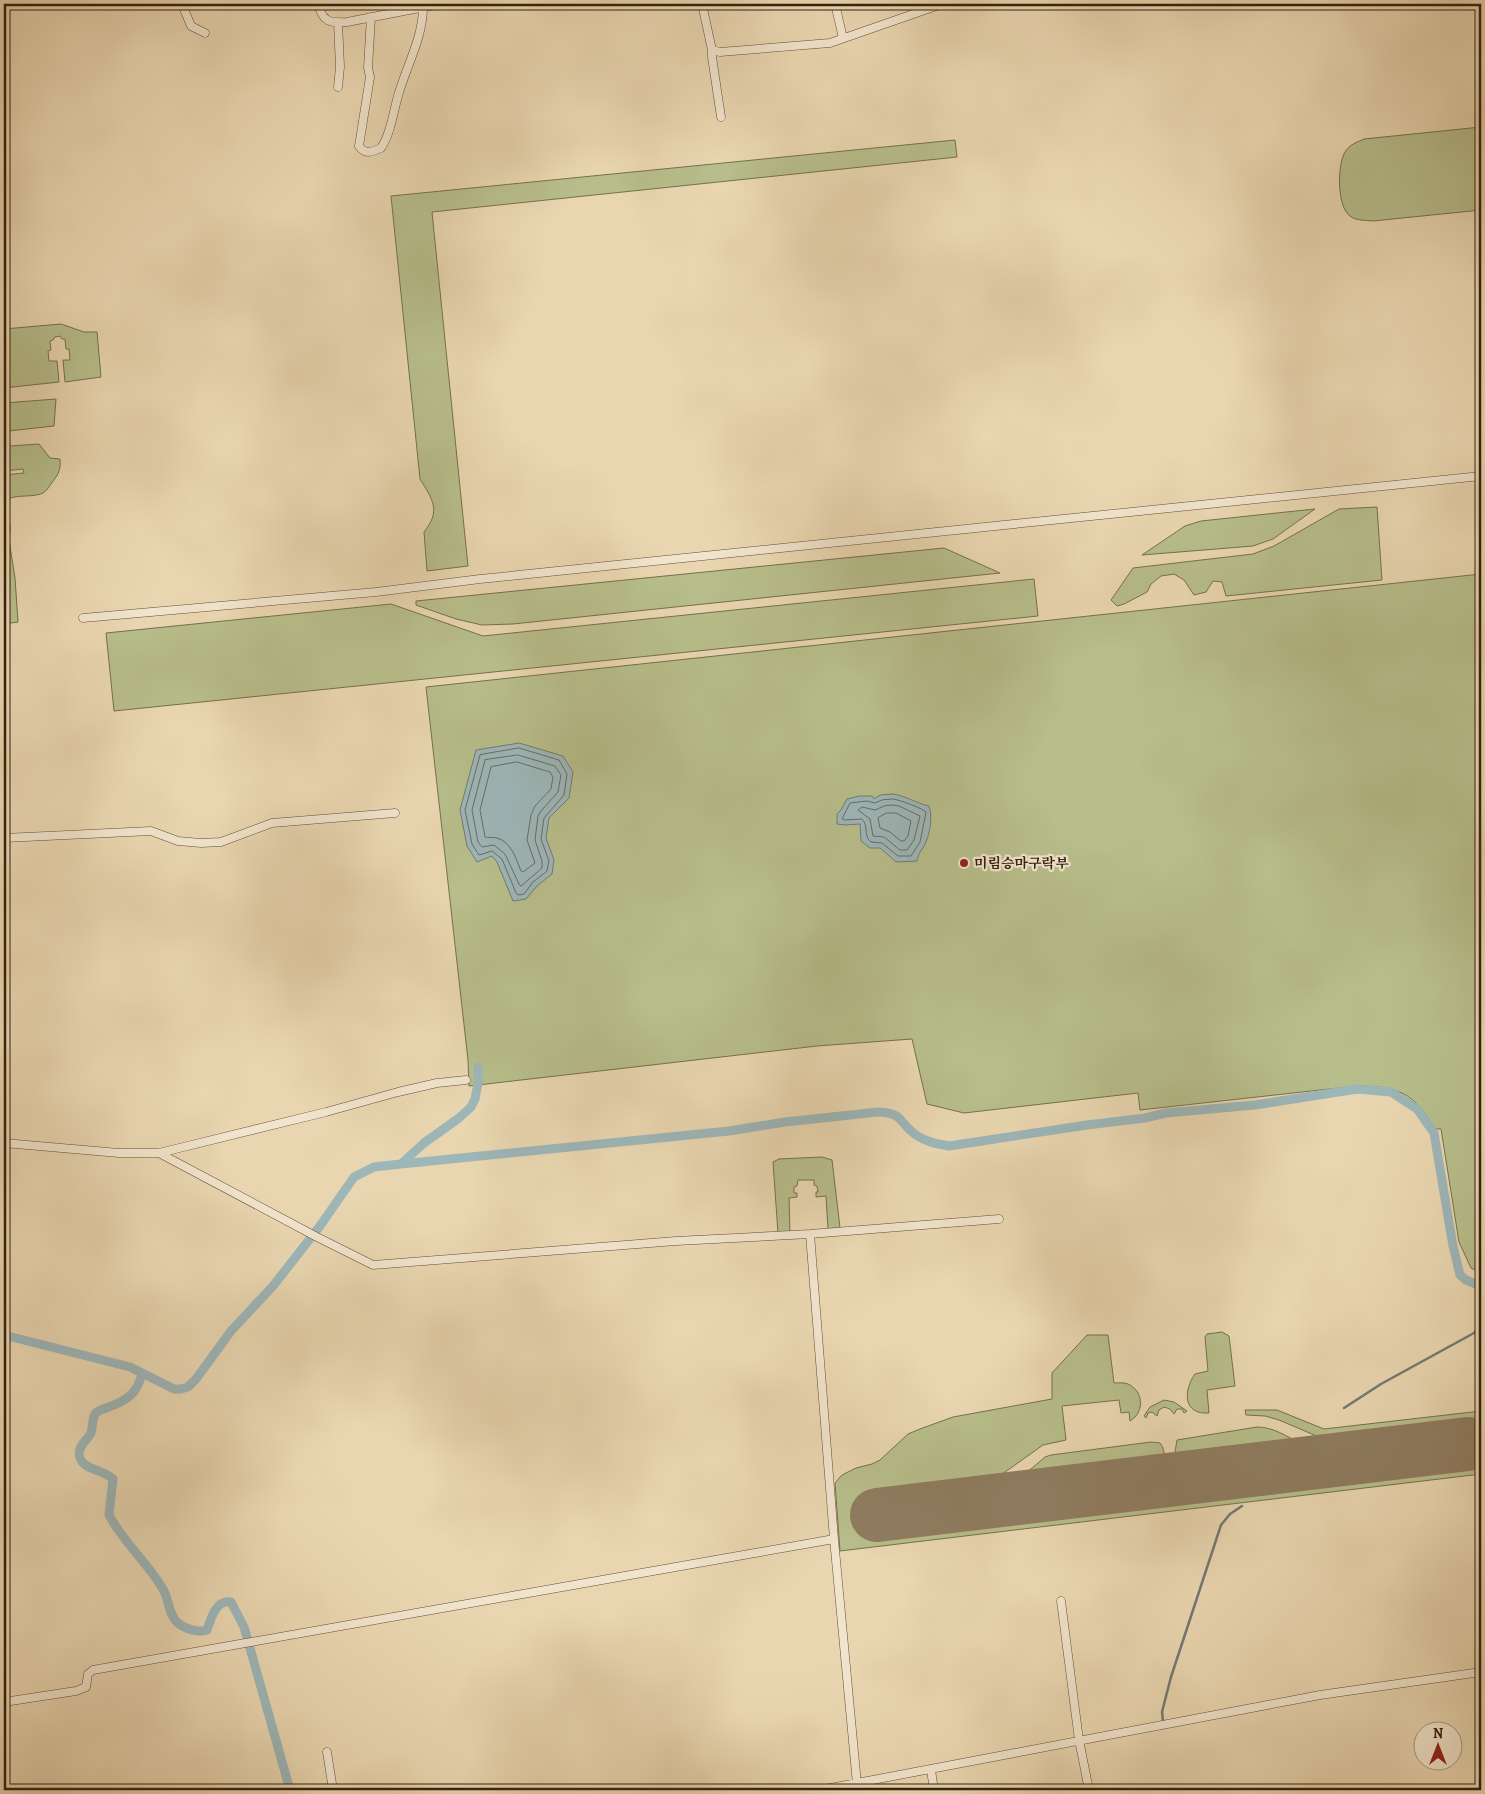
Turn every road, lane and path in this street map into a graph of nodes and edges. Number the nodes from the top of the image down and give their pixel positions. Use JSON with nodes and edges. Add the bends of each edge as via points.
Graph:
{"nodes":[{"id":1,"x":7,"y":4,"type":"edge"},
{"id":2,"x":182,"y":4,"type":"edge"},
{"id":3,"x":318,"y":4,"type":"edge"},
{"id":4,"x":440,"y":4,"type":"edge"},
{"id":5,"x":702,"y":4,"type":"edge"},
{"id":6,"x":835,"y":4,"type":"edge"},
{"id":7,"x":942,"y":4,"type":"edge"},
{"id":8,"x":423,"y":7,"type":"junction"},
{"id":9,"x":4,"y":9,"type":"edge"},
{"id":10,"x":371,"y":17,"type":"junction"},
{"id":11,"x":338,"y":22,"type":"junction"},
{"id":12,"x":205,"y":32,"type":"dead end"},
{"id":13,"x":843,"y":38,"type":"junction"},
{"id":14,"x":712,"y":50,"type":"junction"},
{"id":15,"x":338,"y":87,"type":"dead end"},
{"id":16,"x":721,"y":117,"type":"dead end"},
{"id":17,"x":1481,"y":476,"type":"edge"},
{"id":18,"x":83,"y":618,"type":"dead end"},
{"id":19,"x":395,"y":812,"type":"dead end"},
{"id":20,"x":4,"y":838,"type":"edge"},
{"id":21,"x":466,"y":1080,"type":"dead end"},
{"id":22,"x":4,"y":1143,"type":"edge"},
{"id":23,"x":158,"y":1153,"type":"junction"},
{"id":24,"x":999,"y":1219,"type":"dead end"},
{"id":25,"x":810,"y":1234,"type":"junction"},
{"id":26,"x":834,"y":1539,"type":"junction"},
{"id":27,"x":1061,"y":1601,"type":"dead end"},
{"id":28,"x":1481,"y":1672,"type":"edge"},
{"id":29,"x":4,"y":1702,"type":"edge"},
{"id":30,"x":1079,"y":1740,"type":"junction"},
{"id":31,"x":327,"y":1752,"type":"dead end"},
{"id":32,"x":931,"y":1770,"type":"junction"},
{"id":33,"x":857,"y":1784,"type":"junction"},
{"id":34,"x":333,"y":1790,"type":"edge"},
{"id":35,"x":820,"y":1790,"type":"edge"},
{"id":36,"x":934,"y":1790,"type":"edge"},
{"id":37,"x":1088,"y":1790,"type":"edge"}],
"edges":[{"from":1,"to":9,"type":"street"},
{"from":2,"to":12,"type":"street","via":[[191,26]]},
{"from":3,"to":11,"type":"street","via":[[327,20]]},
{"from":4,"to":8,"type":"street"},
{"from":5,"to":14,"type":"street"},
{"from":6,"to":13,"type":"street"},
{"from":7,"to":13,"type":"street"},
{"from":8,"to":10,"type":"street"},
{"from":8,"to":10,"type":"street","via":[[416,45],[398,94],[386,142],[382,148],[368,152],[359,146],[370,76]]},
{"from":10,"to":11,"type":"street"},
{"from":11,"to":15,"type":"street"},
{"from":13,"to":14,"type":"street","via":[[830,43],[798,46]]},
{"from":14,"to":16,"type":"street"},
{"from":17,"to":18,"type":"street","via":[[376,592]]},
{"from":19,"to":20,"type":"street","via":[[272,823],[221,842],[178,841],[152,831]]},
{"from":21,"to":23,"type":"street","via":[[398,1092]]},
{"from":22,"to":23,"type":"street","via":[[119,1153]]},
{"from":23,"to":25,"type":"street","via":[[373,1265]]},
{"from":24,"to":25,"type":"street"},
{"from":25,"to":26,"type":"street"},
{"from":26,"to":29,"type":"street","via":[[93,1670],[88,1674],[86,1687],[76,1691]]},
{"from":26,"to":33,"type":"street"},
{"from":27,"to":30,"type":"street"},
{"from":28,"to":30,"type":"street","via":[[1320,1695]]},
{"from":30,"to":32,"type":"street"},
{"from":30,"to":37,"type":"street"},
{"from":31,"to":34,"type":"street"},
{"from":32,"to":33,"type":"street"},
{"from":32,"to":36,"type":"street"},
{"from":33,"to":35,"type":"street"}]}
